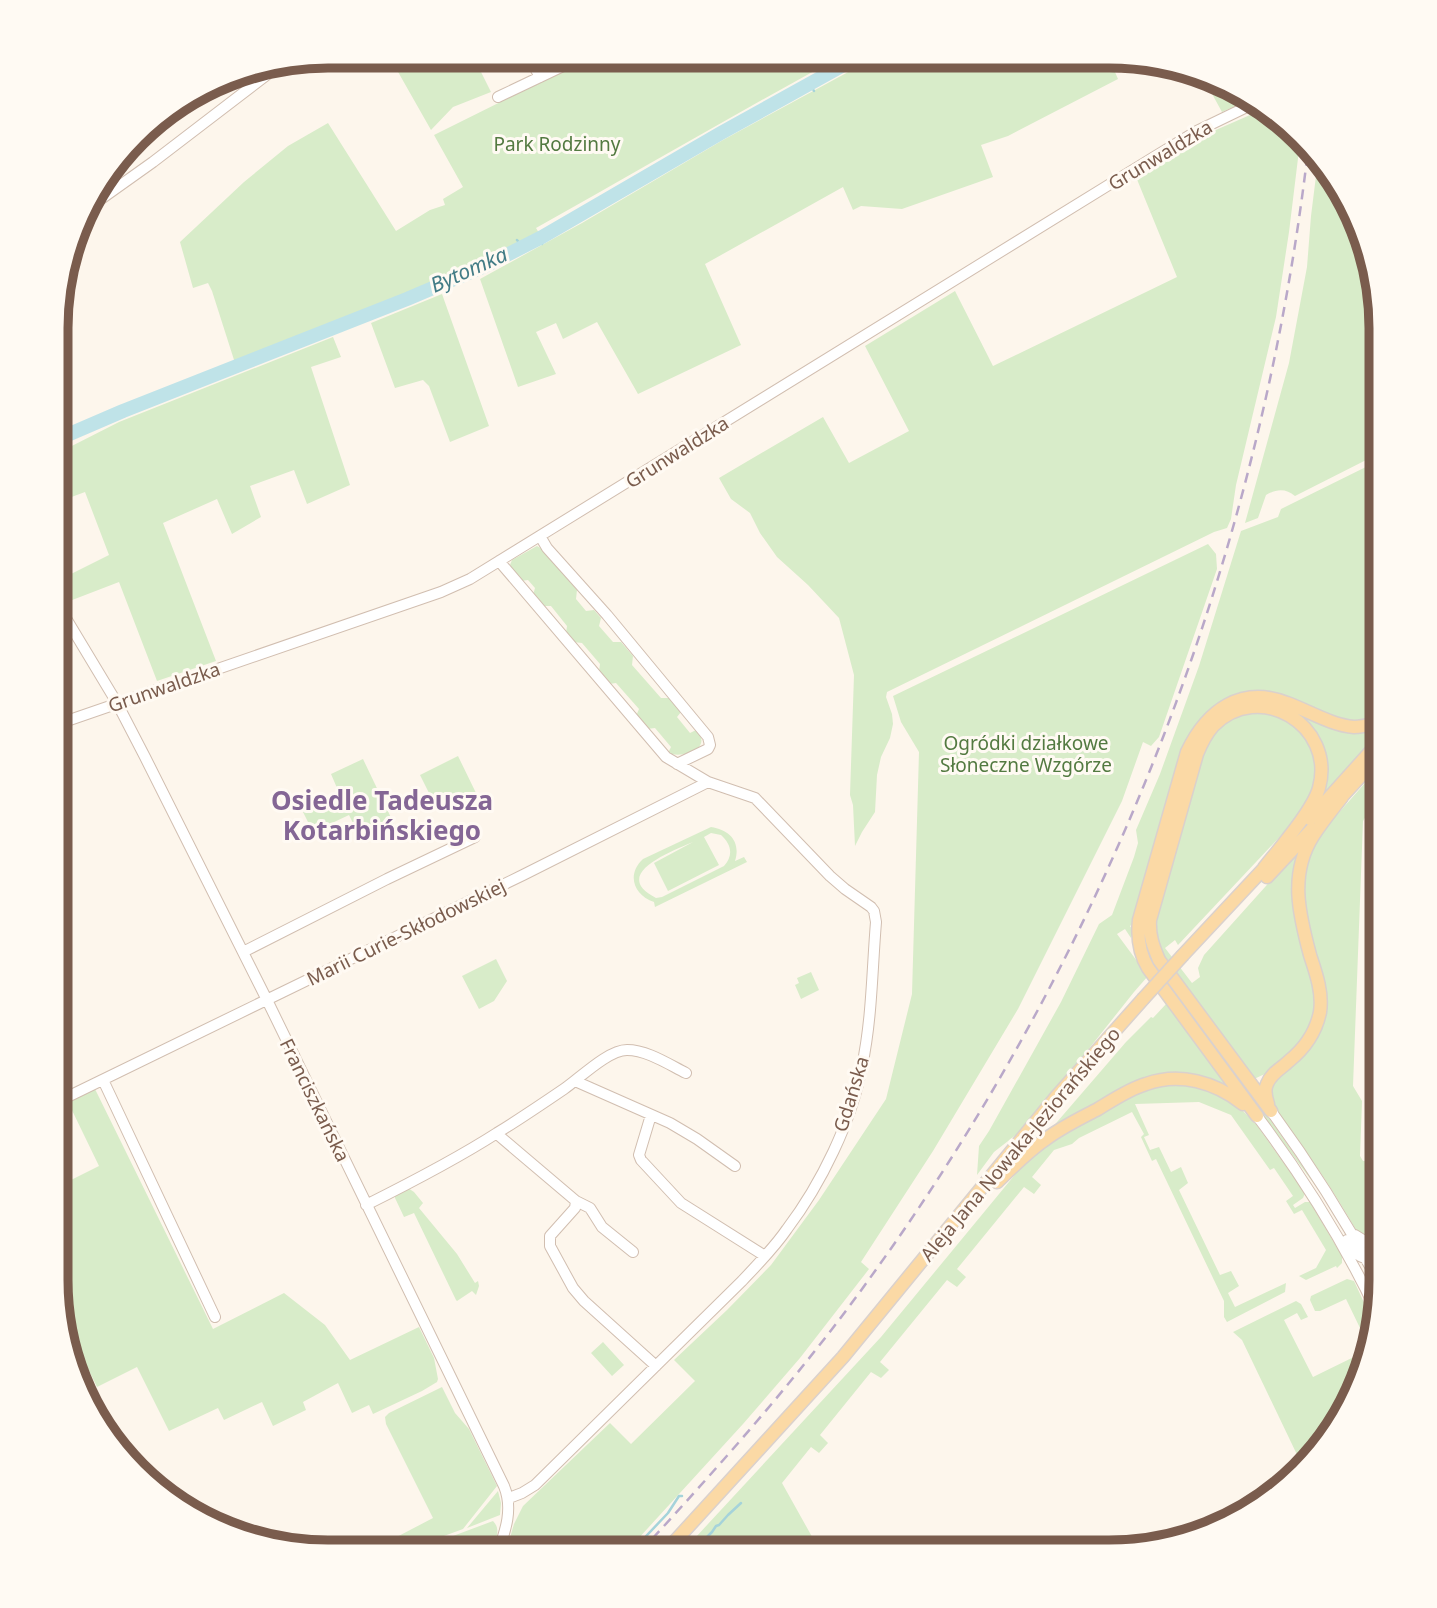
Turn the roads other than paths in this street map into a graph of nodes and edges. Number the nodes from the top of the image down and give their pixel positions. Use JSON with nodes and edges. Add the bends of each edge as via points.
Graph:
{"nodes":[{"id":1,"x":536,"y":68,"type":"edge"},
{"id":2,"x":559,"y":68,"type":"edge"},
{"id":3,"x":265,"y":76,"type":"edge"},
{"id":4,"x":540,"y":77,"type":"junction"},
{"id":5,"x":498,"y":97,"type":"dead end"},
{"id":6,"x":1247,"y":108,"type":"edge"},
{"id":7,"x":103,"y":197,"type":"edge"},
{"id":8,"x":540,"y":536,"type":"junction"},
{"id":9,"x":499,"y":561,"type":"junction"},
{"id":10,"x":68,"y":622,"type":"edge"},
{"id":11,"x":117,"y":703,"type":"junction"},
{"id":12,"x":68,"y":720,"type":"edge"},
{"id":13,"x":1369,"y":725,"type":"edge"},
{"id":14,"x":1369,"y":753,"type":"edge"},
{"id":15,"x":677,"y":764,"type":"junction"},
{"id":16,"x":1369,"y":767,"type":"edge"},
{"id":17,"x":708,"y":782,"type":"junction"},
{"id":18,"x":1342,"y":797,"type":"junction"},
{"id":19,"x":475,"y":837,"type":"dead end"},
{"id":20,"x":1264,"y":868,"type":"junction"},
{"id":21,"x":243,"y":952,"type":"junction"},
{"id":22,"x":1186,"y":959,"type":"junction"},
{"id":23,"x":267,"y":1000,"type":"junction"},
{"id":24,"x":1145,"y":1003,"type":"junction"},
{"id":25,"x":1223,"y":1072,"type":"junction"},
{"id":26,"x":686,"y":1073,"type":"dead end"},
{"id":27,"x":1272,"y":1075,"type":"junction"},
{"id":28,"x":103,"y":1080,"type":"junction"},
{"id":29,"x":575,"y":1081,"type":"junction"},
{"id":30,"x":1249,"y":1081,"type":"junction"},
{"id":31,"x":68,"y":1097,"type":"edge"},
{"id":32,"x":1271,"y":1111,"type":"junction"},
{"id":33,"x":651,"y":1115,"type":"junction"},
{"id":34,"x":1257,"y":1116,"type":"junction"},
{"id":35,"x":496,"y":1134,"type":"junction"},
{"id":36,"x":1277,"y":1143,"type":"junction"},
{"id":37,"x":736,"y":1166,"type":"dead end"},
{"id":38,"x":997,"y":1182,"type":"junction"},
{"id":39,"x":576,"y":1201,"type":"junction"},
{"id":40,"x":366,"y":1205,"type":"junction"},
{"id":41,"x":1351,"y":1231,"type":"junction"},
{"id":42,"x":1369,"y":1242,"type":"edge"},
{"id":43,"x":633,"y":1252,"type":"dead end"},
{"id":44,"x":765,"y":1256,"type":"junction"},
{"id":45,"x":1367,"y":1259,"type":"junction"},
{"id":46,"x":1369,"y":1263,"type":"edge"},
{"id":47,"x":1354,"y":1266,"type":"junction"},
{"id":48,"x":1368,"y":1293,"type":"edge"},
{"id":49,"x":215,"y":1317,"type":"dead end"},
{"id":50,"x":656,"y":1366,"type":"junction"},
{"id":51,"x":509,"y":1498,"type":"junction"},
{"id":52,"x":501,"y":1540,"type":"edge"},
{"id":53,"x":676,"y":1540,"type":"edge"},
{"id":54,"x":688,"y":1540,"type":"edge"}],
"edges":[{"from":1,"to":4,"type":"street"},
{"from":2,"to":4,"type":"street"},
{"from":3,"to":7,"type":"street"},
{"from":4,"to":5,"type":"street"},
{"from":6,"to":8,"type":"street","name":"Grunwaldzka","via":[[1197,131]]},
{"from":8,"to":9,"type":"street","name":"Grunwaldzka"},
{"from":8,"to":15,"type":"street","via":[[708,737],[708,749]]},
{"from":9,"to":11,"type":"street","name":"Grunwaldzka","via":[[441,592]]},
{"from":9,"to":15,"type":"street","via":[[654,744]]},
{"from":10,"to":11,"type":"street","name":"Franciszkańska"},
{"from":11,"to":12,"type":"street","name":"Grunwaldzka"},
{"from":11,"to":21,"type":"street","name":"Franciszkańska"},
{"from":13,"to":25,"type":"main road","via":[[1353,727],[1276,699],[1242,699],[1209,717],[1187,752],[1139,920],[1138,939],[1148,968]]},
{"from":14,"to":20,"type":"main road","name":"Aleja Jana Nowaka-Jeziorańskiego"},
{"from":15,"to":17,"type":"street"},
{"from":16,"to":18,"type":"main road","name":"Aleja Jana Nowaka-Jeziorańskiego"},
{"from":17,"to":23,"type":"street","name":"Marii Curie-Skłodowskiej"},
{"from":17,"to":44,"type":"street","name":"Gdańska","via":[[755,798],[830,876],[867,903],[876,922],[867,1035],[856,1090],[817,1181]]},
{"from":18,"to":22,"type":"main road","name":"Aleja Jana Nowaka-Jeziorańskiego"},
{"from":18,"to":27,"type":"main road","via":[[1309,844],[1298,881],[1302,925],[1320,990],[1317,1022],[1308,1041]]},
{"from":19,"to":21,"type":"street"},
{"from":20,"to":22,"type":"main road","name":"Aleja Jana Nowaka-Jeziorańskiego"},
{"from":20,"to":30,"type":"main road","via":[[1314,801],[1321,759],[1314,739],[1292,716],[1248,708],[1225,716],[1201,743],[1149,928],[1159,960]]},
{"from":21,"to":23,"type":"street","name":"Franciszkańska"},
{"from":22,"to":24,"type":"main road","name":"Aleja Jana Nowaka-Jeziorańskiego"},
{"from":23,"to":28,"type":"street","name":"Marii Curie-Skłodowskiej"},
{"from":23,"to":40,"type":"street","name":"Franciszkańska"},
{"from":24,"to":38,"type":"main road","name":"Aleja Jana Nowaka-Jeziorańskiego"},
{"from":24,"to":53,"type":"main road","name":"Aleja Jana Nowaka-Jeziorańskiego","via":[[1049,1105],[835,1366]]},
{"from":25,"to":30,"type":"main road"},
{"from":25,"to":34,"type":"main road"},
{"from":26,"to":29,"type":"street","via":[[625,1050]]},
{"from":27,"to":30,"type":"main road"},
{"from":27,"to":32,"type":"main road","via":[[1265,1092]]},
{"from":28,"to":31,"type":"street","name":"Marii Curie-Skłodowskiej"},
{"from":28,"to":49,"type":"street"},
{"from":29,"to":33,"type":"street"},
{"from":29,"to":35,"type":"street"},
{"from":30,"to":32,"type":"main road"},
{"from":32,"to":41,"type":"street"},
{"from":33,"to":37,"type":"street"},
{"from":33,"to":44,"type":"street","via":[[641,1160],[681,1203]]},
{"from":34,"to":36,"type":"street"},
{"from":34,"to":38,"type":"main road","via":[[1212,1084],[1156,1081],[1046,1138]]},
{"from":35,"to":39,"type":"street"},
{"from":35,"to":40,"type":"street"},
{"from":36,"to":45,"type":"street","via":[[1321,1198],[1353,1250]]},
{"from":36,"to":47,"type":"street"},
{"from":38,"to":54,"type":"main road","name":"Aleja Jana Nowaka-Jeziorańskiego","via":[[849,1362]]},
{"from":39,"to":43,"type":"street","via":[[590,1208],[602,1227]]},
{"from":39,"to":50,"type":"street","via":[[550,1236],[550,1246],[584,1301]]},
{"from":40,"to":51,"type":"street","name":"Franciszkańska"},
{"from":41,"to":42,"type":"street"},
{"from":41,"to":45,"type":"street"},
{"from":44,"to":50,"type":"street","name":"Gdańska"},
{"from":45,"to":46,"type":"street"},
{"from":45,"to":47,"type":"street"},
{"from":47,"to":48,"type":"street"},
{"from":50,"to":51,"type":"street","name":"Gdańska","via":[[531,1488]]},
{"from":51,"to":52,"type":"street"}]}
